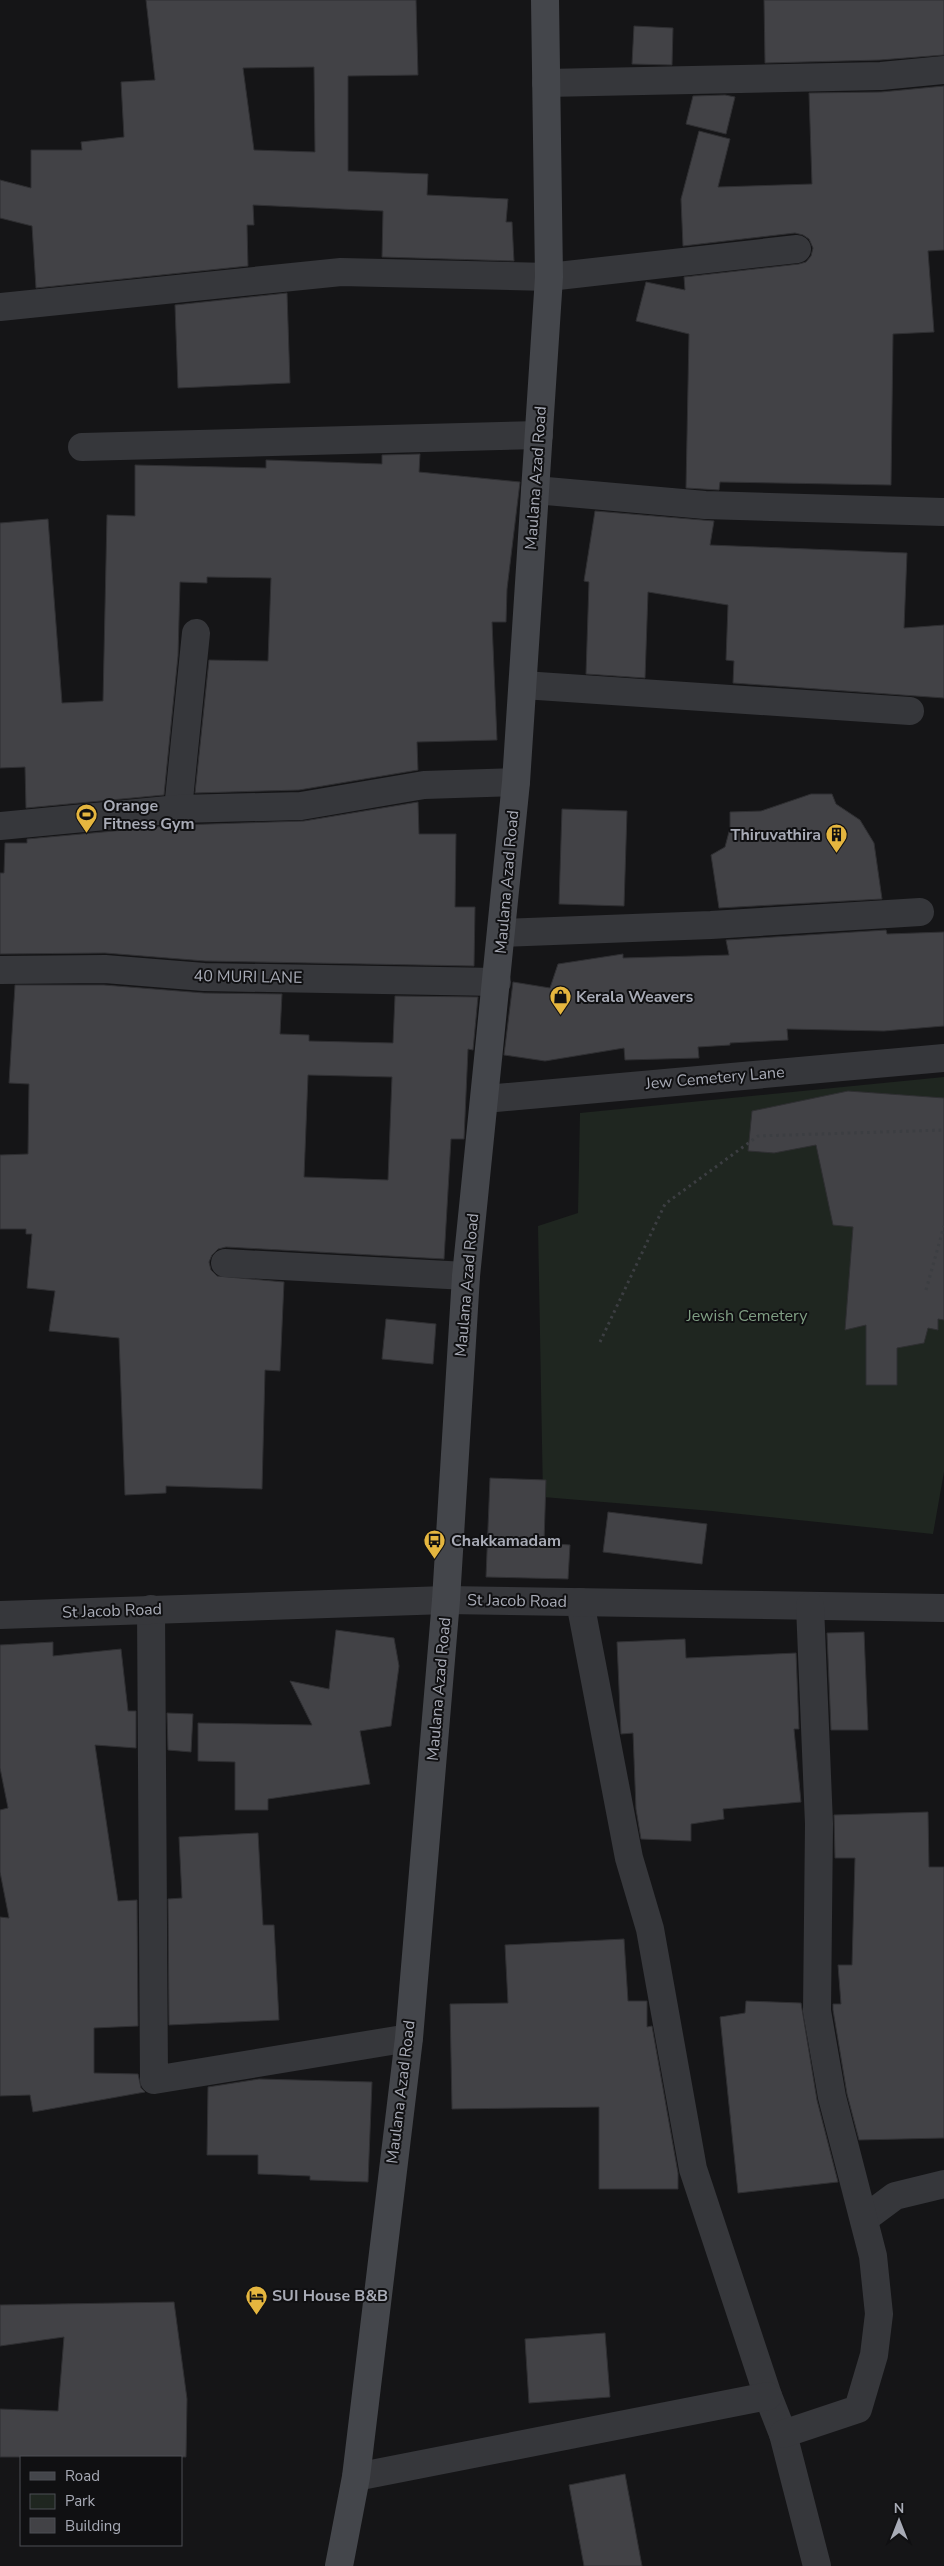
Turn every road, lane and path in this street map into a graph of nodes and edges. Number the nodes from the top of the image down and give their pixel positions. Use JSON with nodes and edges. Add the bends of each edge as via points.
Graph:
{"nodes":[{"id":1,"x":545,"y":0,"type":"edge"},
{"id":2,"x":944,"y":70,"type":"edge"},
{"id":3,"x":546,"y":83,"type":"junction"},
{"id":4,"x":797,"y":249,"type":"dead end"},
{"id":5,"x":549,"y":277,"type":"junction"},
{"id":6,"x":0,"y":307,"type":"edge"},
{"id":7,"x":539,"y":435,"type":"junction"},
{"id":8,"x":82,"y":447,"type":"dead end"},
{"id":9,"x":536,"y":490,"type":"junction"},
{"id":10,"x":944,"y":512,"type":"edge"},
{"id":11,"x":196,"y":633,"type":"dead end"},
{"id":12,"x":523,"y":686,"type":"junction"},
{"id":13,"x":910,"y":710,"type":"dead end"},
{"id":14,"x":516,"y":782,"type":"junction"},
{"id":15,"x":178,"y":809,"type":"junction"},
{"id":16,"x":0,"y":826,"type":"edge"},
{"id":17,"x":920,"y":912,"type":"dead end"},
{"id":18,"x":502,"y":933,"type":"junction"},
{"id":19,"x":0,"y":970,"type":"edge"},
{"id":20,"x":497,"y":982,"type":"junction"},
{"id":21,"x":944,"y":1058,"type":"edge"},
{"id":22,"x":485,"y":1099,"type":"junction"},
{"id":23,"x":944,"y":1130,"type":"edge"},
{"id":24,"x":944,"y":1226,"type":"edge"},
{"id":25,"x":225,"y":1263,"type":"dead end"},
{"id":26,"x":466,"y":1276,"type":"junction"},
{"id":27,"x":926,"y":1290,"type":"dead end"},
{"id":28,"x":600,"y":1342,"type":"dead end"},
{"id":29,"x":446,"y":1600,"type":"junction"},
{"id":30,"x":580,"y":1602,"type":"junction"},
{"id":31,"x":810,"y":1606,"type":"junction"},
{"id":32,"x":944,"y":1608,"type":"edge"},
{"id":33,"x":151,"y":1609,"type":"junction"},
{"id":34,"x":0,"y":1615,"type":"edge"},
{"id":35,"x":409,"y":2038,"type":"junction"},
{"id":36,"x":944,"y":2184,"type":"edge"},
{"id":37,"x":864,"y":2219,"type":"junction"},
{"id":38,"x":768,"y":2396,"type":"junction"},
{"id":39,"x":782,"y":2434,"type":"junction"},
{"id":40,"x":356,"y":2477,"type":"junction"},
{"id":41,"x":339,"y":2566,"type":"edge"},
{"id":42,"x":817,"y":2566,"type":"edge"}],
"edges":[{"from":1,"to":3,"type":"main road","name":"Maulana Azad Road"},
{"from":2,"to":3,"type":"street","via":[[881,76]]},
{"from":3,"to":5,"type":"main road","name":"Maulana Azad Road"},
{"from":4,"to":5,"type":"street"},
{"from":5,"to":6,"type":"street","via":[[341,272]]},
{"from":5,"to":7,"type":"main road","name":"Maulana Azad Road"},
{"from":7,"to":8,"type":"street"},
{"from":7,"to":9,"type":"main road","name":"Maulana Azad Road"},
{"from":9,"to":10,"type":"street","via":[[705,505]]},
{"from":9,"to":12,"type":"main road","name":"Maulana Azad Road"},
{"from":11,"to":15,"type":"street"},
{"from":12,"to":13,"type":"street"},
{"from":12,"to":14,"type":"main road","name":"Maulana Azad Road"},
{"from":14,"to":15,"type":"street","via":[[424,785],[300,806]]},
{"from":14,"to":18,"type":"main road","name":"Maulana Azad Road"},
{"from":15,"to":16,"type":"street"},
{"from":17,"to":18,"type":"street"},
{"from":18,"to":20,"type":"main road","name":"Maulana Azad Road"},
{"from":19,"to":20,"type":"street","name":"40 MURI LANE","via":[[105,968],[204,977]]},
{"from":20,"to":22,"type":"main road","name":"Maulana Azad Road"},
{"from":21,"to":22,"type":"street","name":"Jew Cemetery Lane"},
{"from":22,"to":26,"type":"main road","name":"Maulana Azad Road"},
{"from":23,"to":28,"type":"path","via":[[758,1136],[665,1204]]},
{"from":24,"to":27,"type":"path"},
{"from":25,"to":26,"type":"street"},
{"from":26,"to":29,"type":"main road","name":"Maulana Azad Road"},
{"from":29,"to":30,"type":"street","name":"St Jacob Road"},
{"from":29,"to":33,"type":"street","name":"St Jacob Road"},
{"from":29,"to":35,"type":"main road","name":"Maulana Azad Road"},
{"from":30,"to":31,"type":"street","name":"St Jacob Road"},
{"from":30,"to":38,"type":"street","via":[[630,1858],[650,1929],[693,2169]]},
{"from":31,"to":32,"type":"street","name":"St Jacob Road"},
{"from":31,"to":37,"type":"street","via":[[819,1824],[817,2011],[832,2097]]},
{"from":33,"to":34,"type":"street","name":"St Jacob Road"},
{"from":33,"to":35,"type":"street","via":[[154,2080]]},
{"from":35,"to":40,"type":"main road","name":"Maulana Azad Road"},
{"from":36,"to":37,"type":"street","via":[[895,2196]]},
{"from":37,"to":39,"type":"street","via":[[873,2256],[879,2314],[874,2355],[858,2409]]},
{"from":38,"to":39,"type":"street"},
{"from":38,"to":40,"type":"street"},
{"from":39,"to":42,"type":"street"},
{"from":40,"to":41,"type":"main road","name":"Maulana Azad Road"}]}
